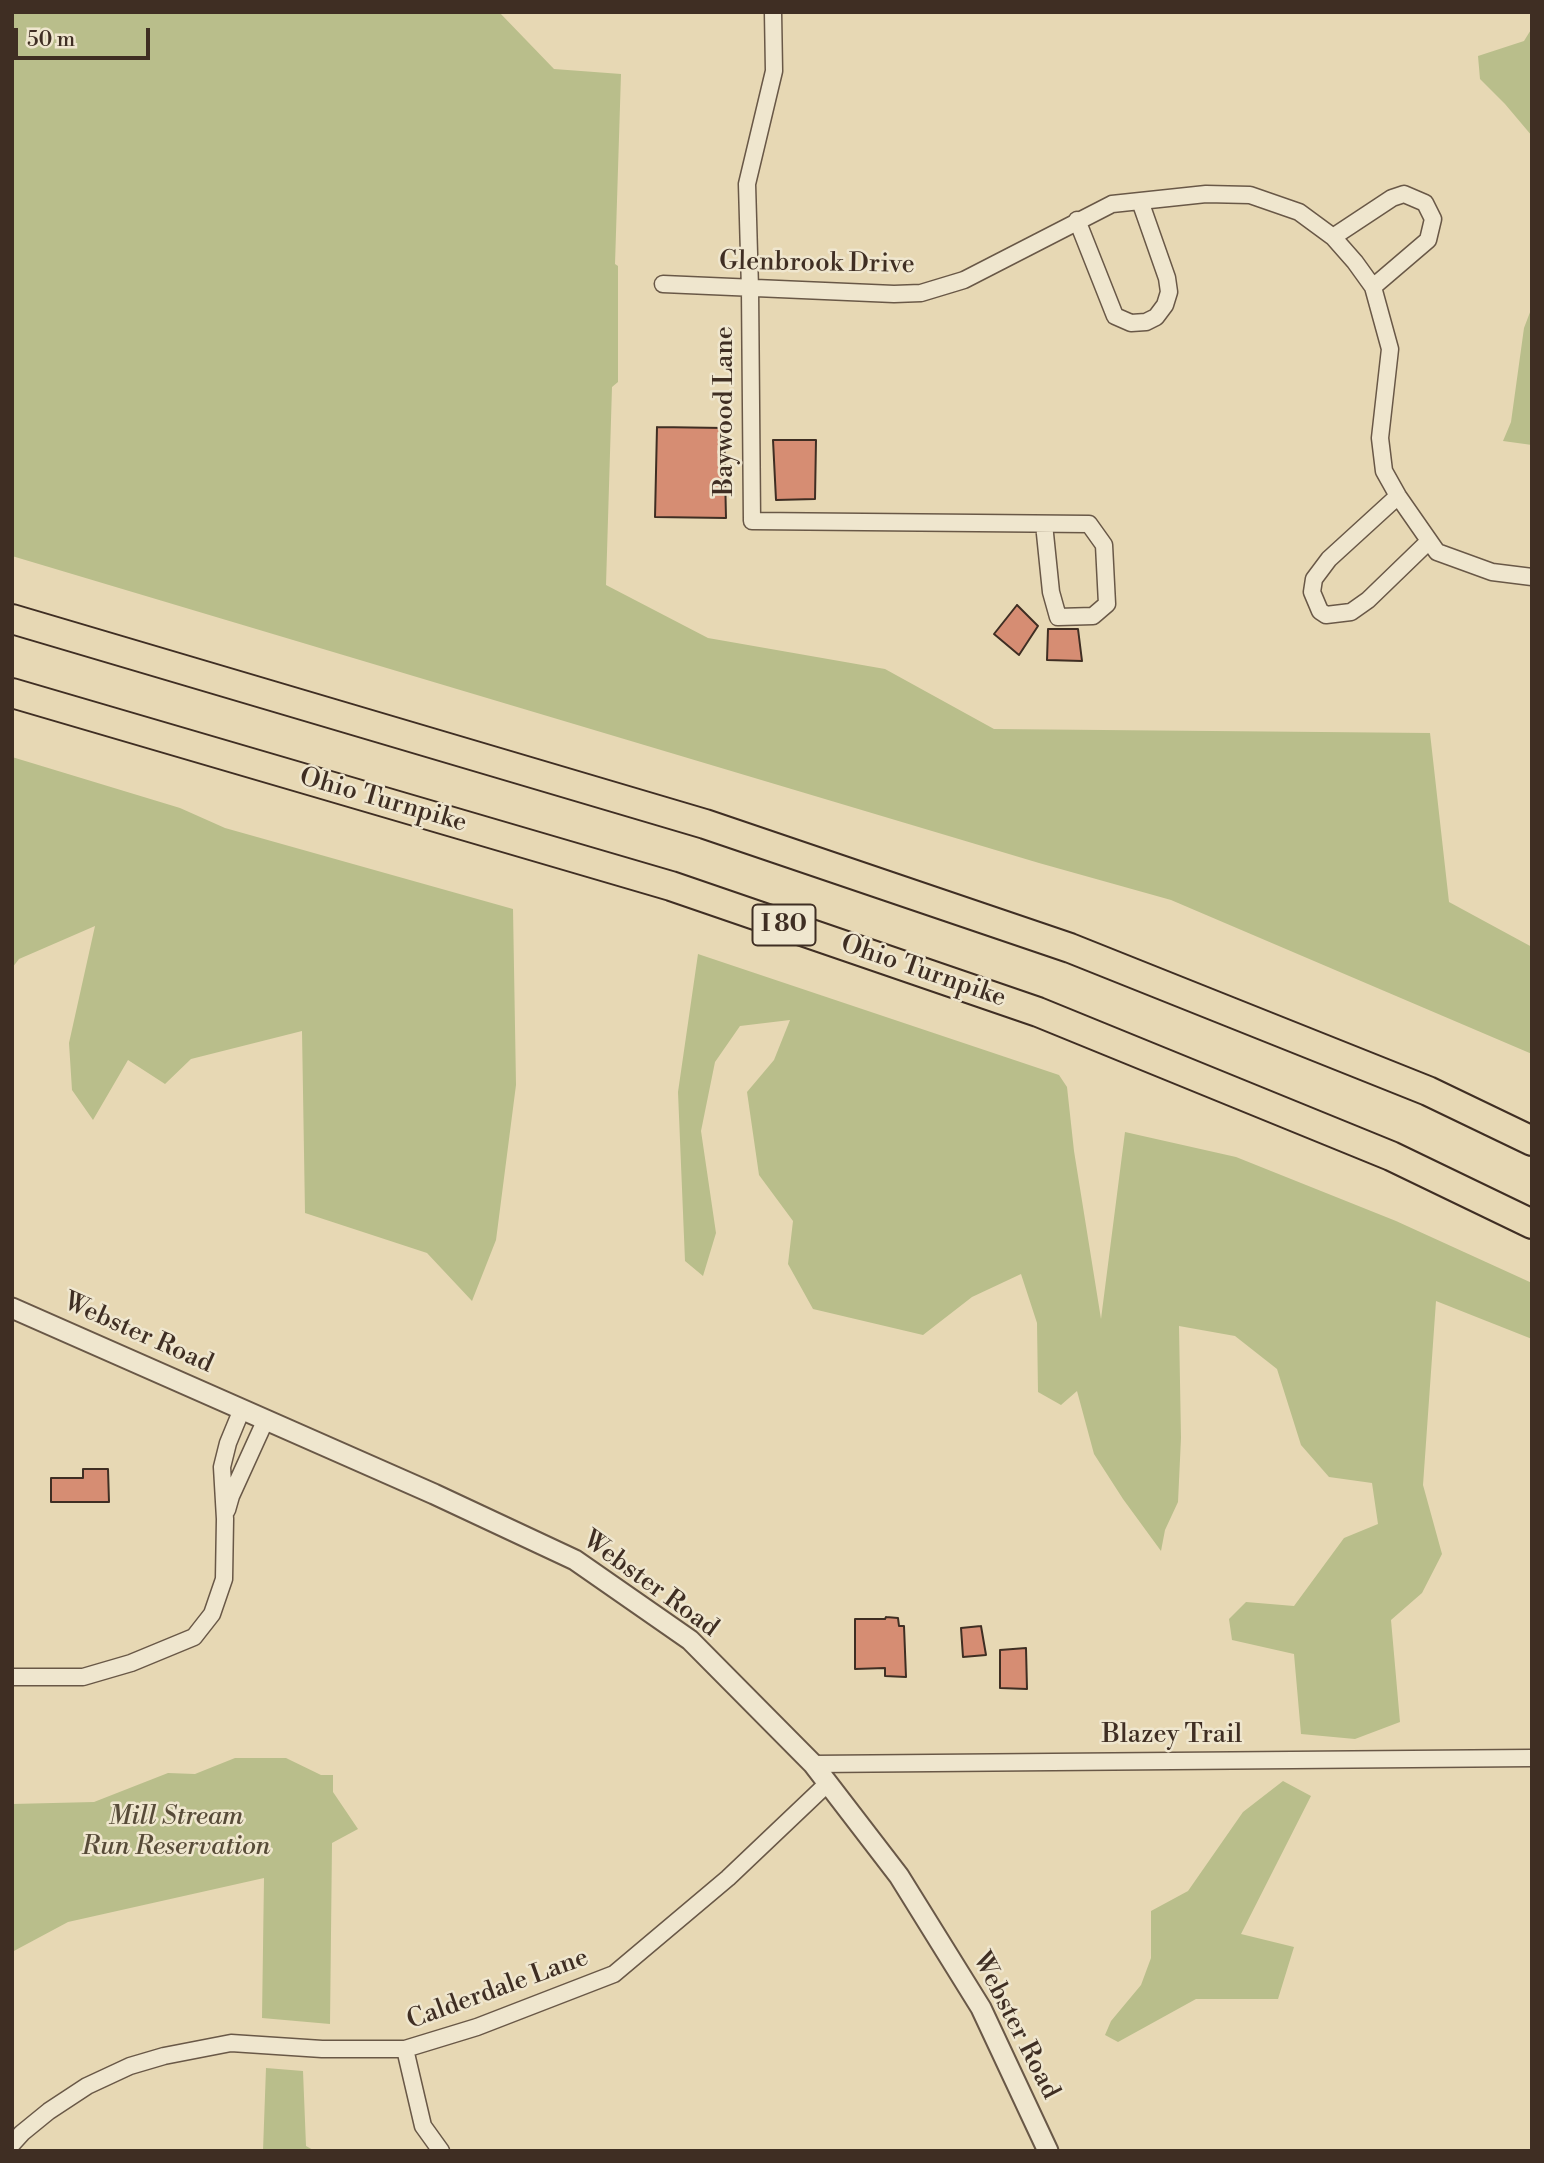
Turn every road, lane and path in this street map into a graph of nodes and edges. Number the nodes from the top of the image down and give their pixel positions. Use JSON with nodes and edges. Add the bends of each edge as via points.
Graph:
{"nodes":[{"id":1,"x":773,"y":12,"type":"edge"},
{"id":2,"x":1140,"y":201,"type":"junction"},
{"id":3,"x":1077,"y":220,"type":"junction"},
{"id":4,"x":1333,"y":237,"type":"junction"},
{"id":5,"x":663,"y":284,"type":"dead end"},
{"id":6,"x":1373,"y":288,"type":"junction"},
{"id":7,"x":750,"y":289,"type":"junction"},
{"id":8,"x":1398,"y":496,"type":"junction"},
{"id":9,"x":1044,"y":524,"type":"junction"},
{"id":10,"x":1429,"y":541,"type":"junction"},
{"id":11,"x":1532,"y":577,"type":"edge"},
{"id":12,"x":12,"y":619,"type":"edge"},
{"id":13,"x":12,"y":693,"type":"edge"},
{"id":14,"x":1532,"y":1141,"type":"edge"},
{"id":15,"x":1532,"y":1224,"type":"edge"},
{"id":16,"x":12,"y":1308,"type":"edge"},
{"id":17,"x":242,"y":1409,"type":"junction"},
{"id":18,"x":266,"y":1419,"type":"junction"},
{"id":19,"x":225,"y":1520,"type":"junction"},
{"id":20,"x":12,"y":1677,"type":"edge"},
{"id":21,"x":1532,"y":1758,"type":"edge"},
{"id":22,"x":813,"y":1764,"type":"junction"},
{"id":23,"x":828,"y":1783,"type":"junction"},
{"id":24,"x":405,"y":2049,"type":"junction"},
{"id":25,"x":12,"y":2144,"type":"edge"},
{"id":26,"x":441,"y":2151,"type":"edge"},
{"id":27,"x":1048,"y":2151,"type":"edge"}],
"edges":[{"from":1,"to":7,"type":"street","name":"Baywood Lane","via":[[774,71],[747,184]]},
{"from":2,"to":3,"type":"street","name":"Glenbrook Drive","via":[[1112,204]]},
{"from":2,"to":3,"type":"street","via":[[1169,292],[1156,317],[1146,322],[1132,323],[1115,316]]},
{"from":2,"to":4,"type":"street","name":"Glenbrook Drive","via":[[1250,195],[1299,212]]},
{"from":3,"to":7,"type":"street","name":"Glenbrook Drive","via":[[964,280],[920,293]]},
{"from":4,"to":6,"type":"street","name":"Glenbrook Drive"},
{"from":4,"to":6,"type":"street","via":[[1392,198],[1404,194],[1425,203],[1433,219],[1428,240]]},
{"from":5,"to":7,"type":"street","name":"Glenbrook Drive"},
{"from":6,"to":8,"type":"street","name":"Glenbrook Drive","via":[[1390,349],[1380,438],[1384,471]]},
{"from":7,"to":9,"type":"street","name":"Baywood Lane","via":[[751,521]]},
{"from":8,"to":10,"type":"street","name":"Glenbrook Drive"},
{"from":8,"to":10,"type":"street","via":[[1329,559],[1314,579],[1312,592],[1320,611],[1326,615],[1351,612]]},
{"from":9,"to":9,"type":"street","name":"Baywood Lane","via":[[1058,617],[1093,616],[1107,604],[1104,545],[1089,524]]},
{"from":10,"to":11,"type":"street","name":"Glenbrook Drive","via":[[1437,552],[1492,572]]},
{"from":12,"to":14,"type":"highway","via":[[705,824],[1070,948],[1428,1091]]},
{"from":13,"to":15,"type":"highway","name":"Ohio Turnpike","number":"I 80","via":[[671,886],[1038,1012],[1391,1156]]},
{"from":16,"to":17,"type":"street","name":"Webster Road"},
{"from":17,"to":18,"type":"street","name":"Webster Road"},
{"from":17,"to":19,"type":"street","via":[[222,1467]]},
{"from":18,"to":19,"type":"street"},
{"from":18,"to":22,"type":"street","name":"Webster Road","via":[[575,1560],[690,1640]]},
{"from":19,"to":20,"type":"street","via":[[224,1579],[212,1614],[194,1637],[83,1677]]},
{"from":21,"to":22,"type":"street","name":"Blazey Trail"},
{"from":22,"to":23,"type":"street","name":"Webster Road"},
{"from":23,"to":24,"type":"street","name":"Calderdale Lane","via":[[727,1878],[614,1974]]},
{"from":23,"to":27,"type":"street","name":"Webster Road","via":[[899,1876],[981,2008]]},
{"from":24,"to":25,"type":"street","name":"Calderdale Lane","via":[[231,2043],[164,2056],[87,2086]]},
{"from":24,"to":26,"type":"street","via":[[423,2126]]}]}
